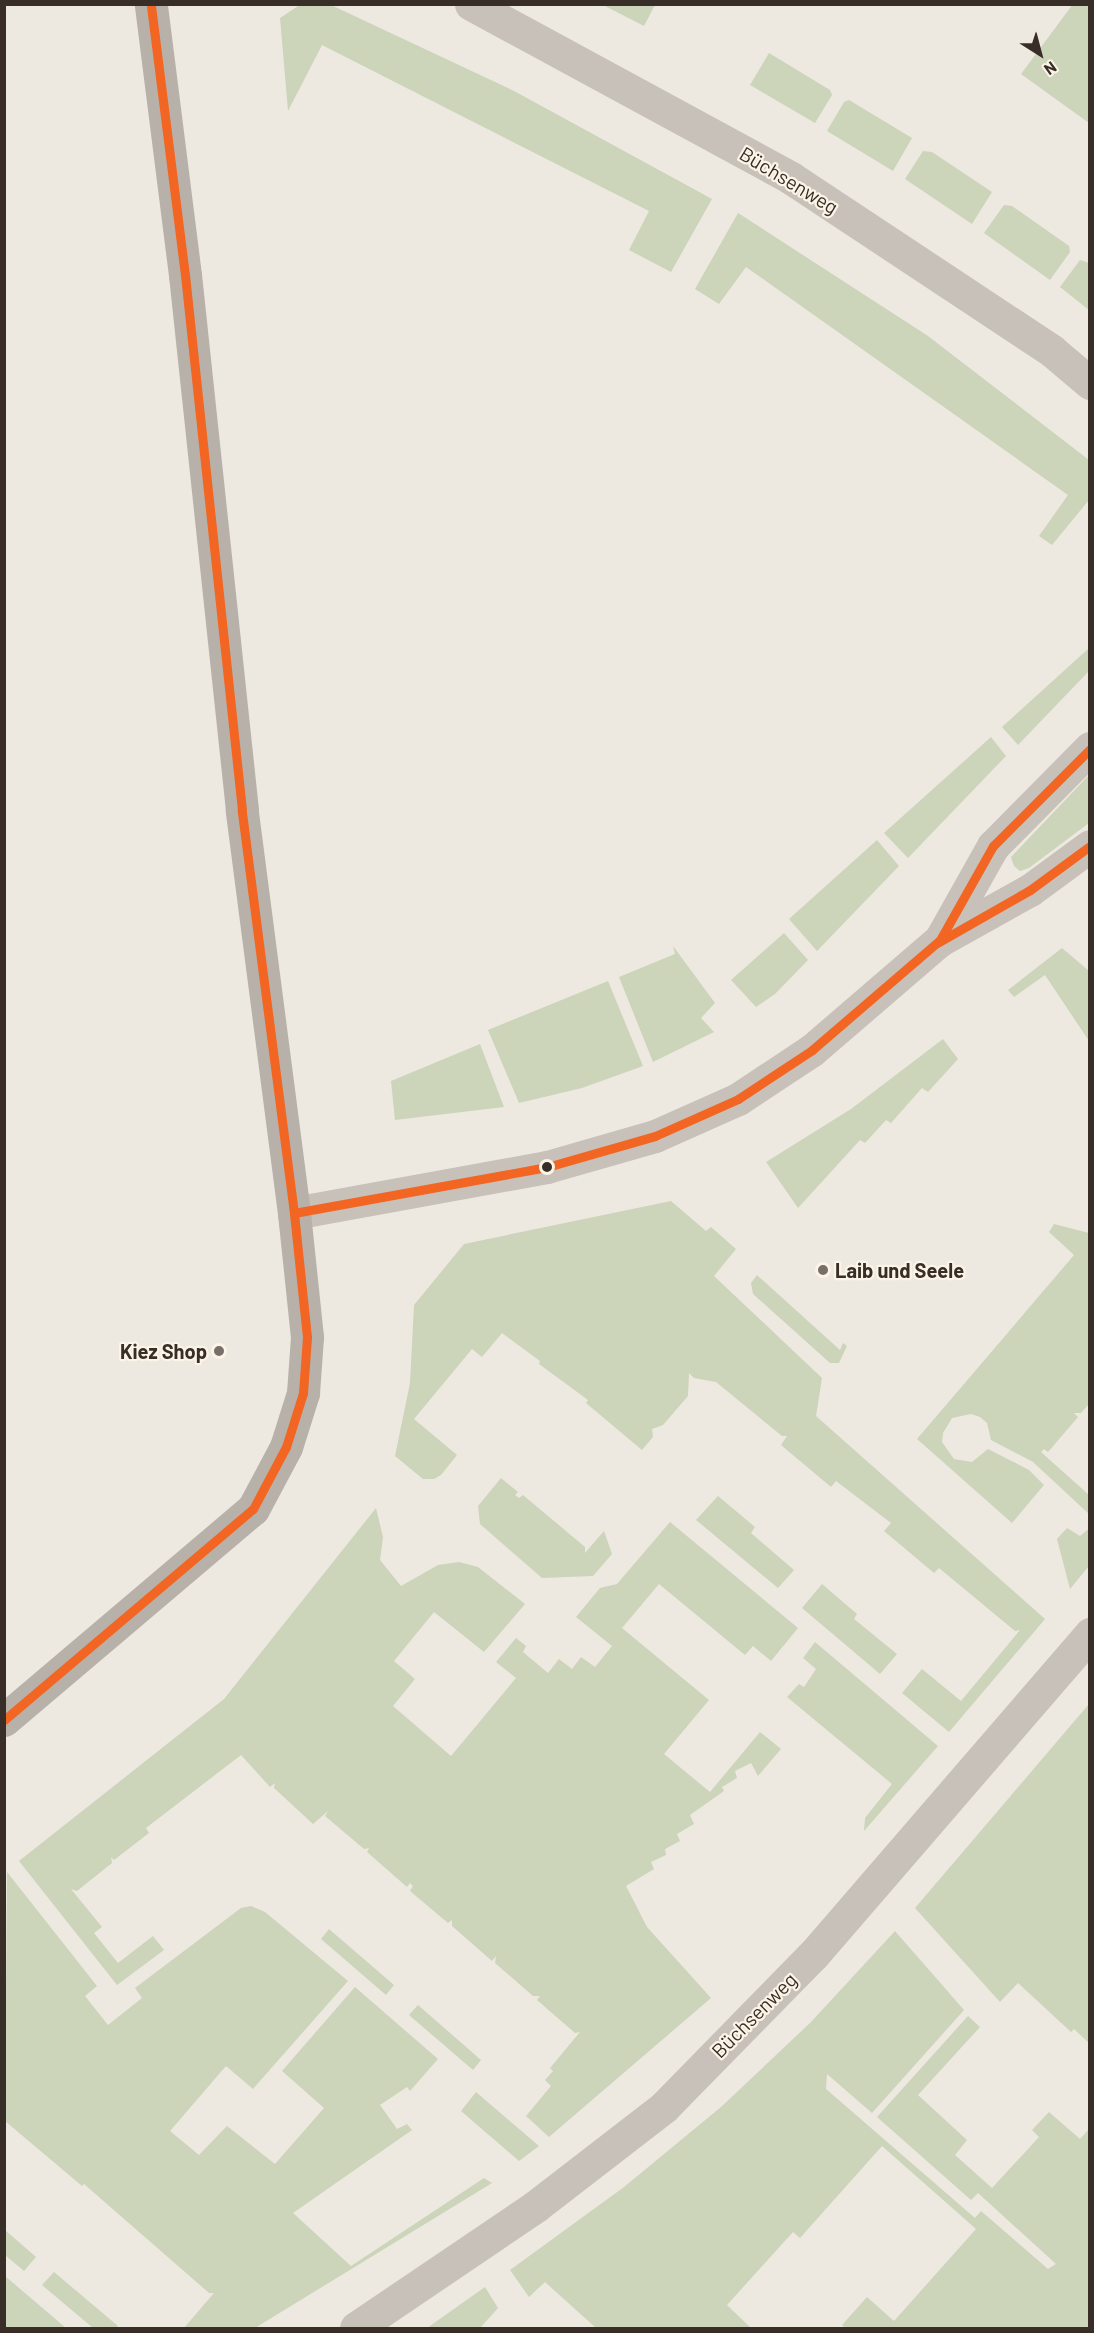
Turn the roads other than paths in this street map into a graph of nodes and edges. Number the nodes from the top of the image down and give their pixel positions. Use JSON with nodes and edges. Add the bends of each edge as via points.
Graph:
{"nodes":[{"id":1,"x":151,"y":4,"type":"edge"},
{"id":2,"x":471,"y":4,"type":"edge"},
{"id":3,"x":1089,"y":383,"type":"edge"},
{"id":4,"x":1089,"y":748,"type":"edge"},
{"id":5,"x":1089,"y":846,"type":"edge"},
{"id":6,"x":940,"y":940,"type":"junction"},
{"id":7,"x":294,"y":1213,"type":"junction"},
{"id":8,"x":1089,"y":1634,"type":"edge"},
{"id":9,"x":4,"y":1720,"type":"edge"},
{"id":10,"x":356,"y":2328,"type":"edge"}],
"edges":[{"from":1,"to":7,"type":"street","via":[[185,275],[242,810]]},
{"from":2,"to":3,"type":"street","name":"Büchsenweg","via":[[790,178],[1052,351]]},
{"from":4,"to":6,"type":"street","via":[[993,846]]},
{"from":5,"to":6,"type":"street","via":[[1030,890]]},
{"from":6,"to":7,"type":"street","via":[[812,1050],[738,1099],[656,1136],[547,1167]]},
{"from":7,"to":9,"type":"street","via":[[307,1337],[303,1393],[286,1447],[253,1509]]},
{"from":8,"to":10,"type":"street","name":"Büchsenweg","via":[[814,1954],[664,2107],[536,2206]]}]}
